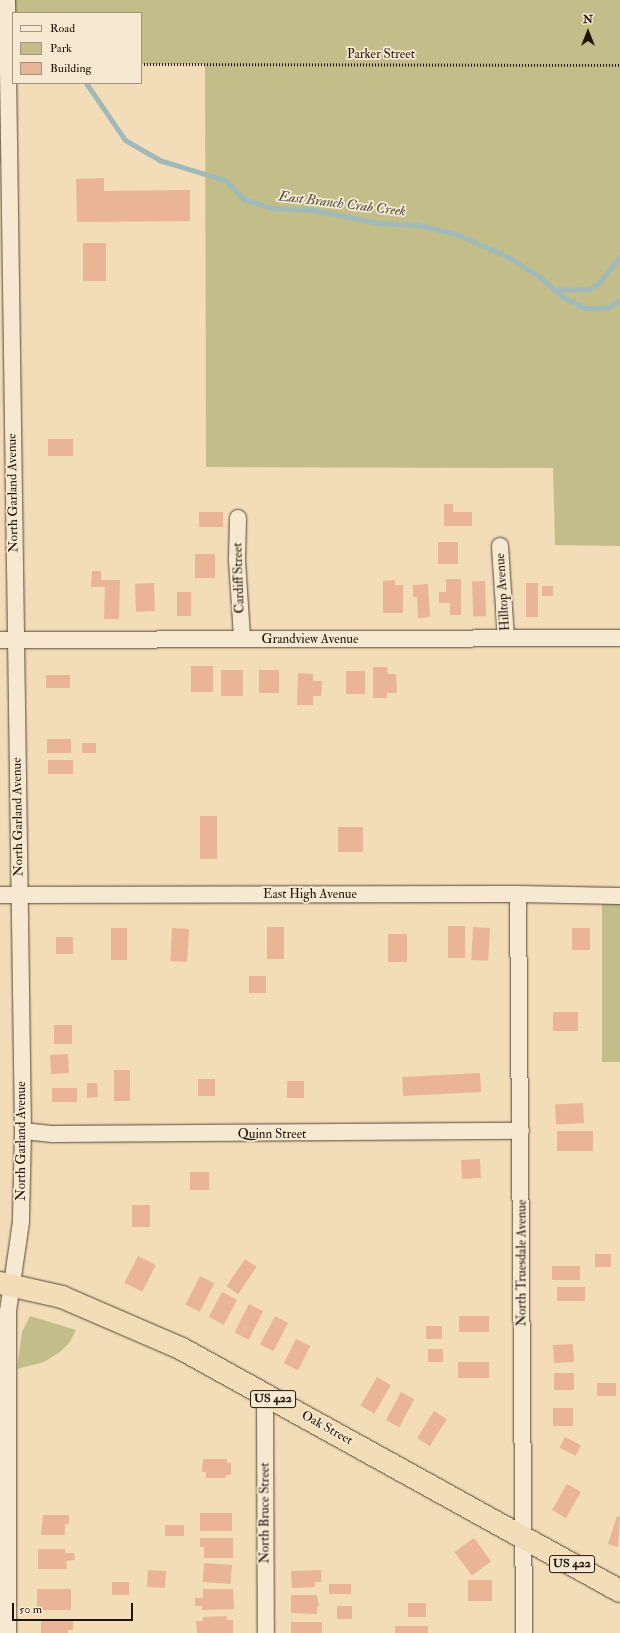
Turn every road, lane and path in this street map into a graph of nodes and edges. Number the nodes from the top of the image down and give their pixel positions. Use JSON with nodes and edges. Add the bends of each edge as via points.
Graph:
{"nodes":[{"id":1,"x":7,"y":0,"type":"edge"},
{"id":2,"x":142,"y":64,"type":"edge"},
{"id":3,"x":620,"y":65,"type":"edge"},
{"id":4,"x":5,"y":249,"type":"edge"},
{"id":5,"x":6,"y":440,"type":"edge"},
{"id":6,"x":238,"y":518,"type":"dead end"},
{"id":7,"x":500,"y":546,"type":"dead end"},
{"id":8,"x":242,"y":638,"type":"junction"},
{"id":9,"x":506,"y":638,"type":"junction"},
{"id":10,"x":620,"y":638,"type":"edge"},
{"id":11,"x":8,"y":640,"type":"edge"},
{"id":12,"x":518,"y":894,"type":"junction"},
{"id":13,"x":0,"y":895,"type":"edge"},
{"id":14,"x":19,"y":895,"type":"junction"},
{"id":15,"x":620,"y":896,"type":"edge"},
{"id":16,"x":23,"y":1131,"type":"junction"},
{"id":17,"x":521,"y":1131,"type":"junction"},
{"id":18,"x":6,"y":1284,"type":"edge"},
{"id":19,"x":265,"y":1394,"type":"junction"},
{"id":20,"x":524,"y":1538,"type":"junction"},
{"id":21,"x":620,"y":1590,"type":"edge"},
{"id":22,"x":8,"y":1633,"type":"edge"},
{"id":23,"x":266,"y":1633,"type":"edge"},
{"id":24,"x":524,"y":1633,"type":"edge"}],
"edges":[{"from":1,"to":4,"type":"street","name":"North Garland Avenue"},
{"from":2,"to":3,"type":"path","name":"Parker Street"},
{"from":4,"to":5,"type":"street","name":"North Garland Avenue"},
{"from":5,"to":11,"type":"street","name":"North Garland Avenue"},
{"from":6,"to":8,"type":"street","name":"Cardiff Street","via":[[237,560]]},
{"from":7,"to":9,"type":"street","name":"Hilltop Avenue"},
{"from":8,"to":9,"type":"street","name":"Grandview Avenue"},
{"from":8,"to":11,"type":"street","name":"Grandview Avenue"},
{"from":9,"to":10,"type":"street","name":"Grandview Avenue"},
{"from":11,"to":14,"type":"street","name":"North Garland Avenue"},
{"from":12,"to":14,"type":"street","name":"East High Avenue"},
{"from":12,"to":15,"type":"street","name":"East High Avenue"},
{"from":12,"to":17,"type":"street","name":"North Truesdale Avenue"},
{"from":13,"to":14,"type":"street","name":"East High Avenue"},
{"from":14,"to":16,"type":"street","name":"North Garland Avenue"},
{"from":16,"to":17,"type":"street","name":"Quinn Street","via":[[52,1134]]},
{"from":16,"to":18,"type":"street","name":"North Garland Avenue","via":[[20,1222]]},
{"from":17,"to":20,"type":"street","name":"North Truesdale Avenue"},
{"from":18,"to":19,"type":"highway","name":"Oak Street","number":"US 422","via":[[62,1297],[182,1349]]},
{"from":18,"to":22,"type":"street","name":"North Garland Avenue"},
{"from":19,"to":20,"type":"highway","name":"Oak Street","number":"US 422"},
{"from":19,"to":23,"type":"street","name":"North Bruce Street"},
{"from":20,"to":21,"type":"highway","name":"Oak Street","number":"US 422"},
{"from":20,"to":24,"type":"street","name":"North Truesdale Avenue"}]}
